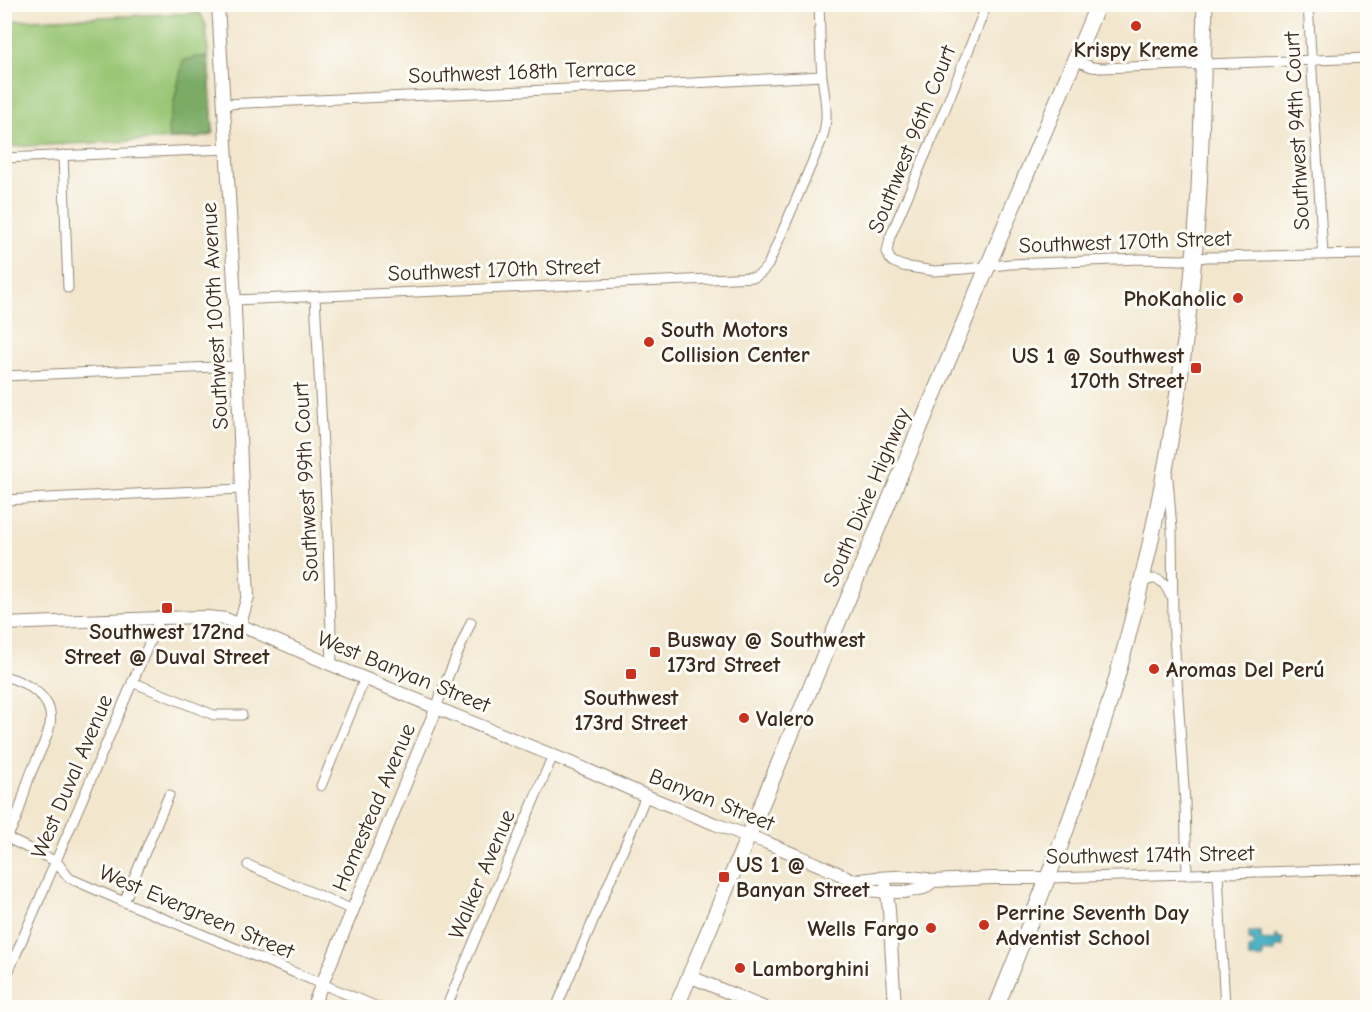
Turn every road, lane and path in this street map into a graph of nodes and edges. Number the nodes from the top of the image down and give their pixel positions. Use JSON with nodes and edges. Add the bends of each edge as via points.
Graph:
{"nodes":[{"id":1,"x":218,"y":4,"type":"edge"},
{"id":2,"x":819,"y":4,"type":"edge"},
{"id":3,"x":987,"y":4,"type":"edge"},
{"id":4,"x":1098,"y":4,"type":"edge"},
{"id":5,"x":1205,"y":4,"type":"edge"},
{"id":6,"x":1308,"y":4,"type":"edge"},
{"id":7,"x":1368,"y":58,"type":"edge"},
{"id":8,"x":1074,"y":60,"type":"junction"},
{"id":9,"x":1311,"y":61,"type":"junction"},
{"id":10,"x":1203,"y":64,"type":"junction"},
{"id":11,"x":822,"y":76,"type":"junction"},
{"id":12,"x":224,"y":104,"type":"junction"},
{"id":13,"x":226,"y":149,"type":"junction"},
{"id":14,"x":63,"y":155,"type":"junction"},
{"id":15,"x":4,"y":158,"type":"edge"},
{"id":16,"x":1368,"y":254,"type":"edge"},
{"id":17,"x":888,"y":255,"type":"joint"},
{"id":18,"x":1323,"y":255,"type":"junction"},
{"id":19,"x":1193,"y":259,"type":"junction"},
{"id":20,"x":987,"y":267,"type":"junction"},
{"id":21,"x":68,"y":288,"type":"dead end"},
{"id":22,"x":315,"y":297,"type":"junction"},
{"id":23,"x":235,"y":300,"type":"junction"},
{"id":24,"x":238,"y":366,"type":"junction"},
{"id":25,"x":4,"y":376,"type":"edge"},
{"id":26,"x":1166,"y":460,"type":"junction"},
{"id":27,"x":242,"y":489,"type":"junction"},
{"id":28,"x":4,"y":500,"type":"edge"},
{"id":29,"x":1141,"y":584,"type":"junction"},
{"id":30,"x":1173,"y":602,"type":"junction"},
{"id":31,"x":160,"y":618,"type":"junction"},
{"id":32,"x":471,"y":622,"type":"dead end"},
{"id":33,"x":4,"y":624,"type":"edge"},
{"id":34,"x":240,"y":624,"type":"junction"},
{"id":35,"x":333,"y":664,"type":"junction"},
{"id":36,"x":4,"y":676,"type":"edge"},
{"id":37,"x":365,"y":678,"type":"junction"},
{"id":38,"x":132,"y":682,"type":"junction"},
{"id":39,"x":437,"y":707,"type":"junction"},
{"id":40,"x":242,"y":715,"type":"dead end"},
{"id":41,"x":553,"y":755,"type":"junction"},
{"id":42,"x":321,"y":786,"type":"dead end"},
{"id":43,"x":169,"y":795,"type":"dead end"},
{"id":44,"x":646,"y":796,"type":"junction"},
{"id":45,"x":747,"y":836,"type":"junction"},
{"id":46,"x":6,"y":839,"type":"edge"},
{"id":47,"x":57,"y":862,"type":"junction"},
{"id":48,"x":248,"y":865,"type":"dead end"},
{"id":49,"x":1368,"y":869,"type":"edge"},
{"id":50,"x":1218,"y":874,"type":"junction"},
{"id":51,"x":1187,"y":875,"type":"junction"},
{"id":52,"x":885,"y":878,"type":"junction"},
{"id":53,"x":1048,"y":878,"type":"junction"},
{"id":54,"x":855,"y":880,"type":"junction"},
{"id":55,"x":933,"y":881,"type":"junction"},
{"id":56,"x":887,"y":892,"type":"junction"},
{"id":57,"x":124,"y":902,"type":"junction"},
{"id":58,"x":352,"y":910,"type":"junction"},
{"id":59,"x":689,"y":976,"type":"junction"},
{"id":60,"x":4,"y":982,"type":"edge"},
{"id":61,"x":321,"y":984,"type":"junction"},
{"id":62,"x":895,"y":1005,"type":"edge"},
{"id":63,"x":312,"y":1008,"type":"edge"},
{"id":64,"x":380,"y":1008,"type":"edge"},
{"id":65,"x":446,"y":1008,"type":"edge"},
{"id":66,"x":556,"y":1008,"type":"edge"},
{"id":67,"x":676,"y":1008,"type":"edge"},
{"id":68,"x":765,"y":1008,"type":"edge"},
{"id":69,"x":996,"y":1008,"type":"edge"},
{"id":70,"x":1225,"y":1008,"type":"edge"}],
"edges":[{"from":1,"to":12,"type":"street","name":"Southwest 100th Avenue"},
{"from":2,"to":11,"type":"street"},
{"from":3,"to":17,"type":"street","name":"Southwest 96th Court","via":[[890,237]]},
{"from":4,"to":8,"type":"highway","name":"South Dixie Highway"},
{"from":5,"to":10,"type":"highway"},
{"from":6,"to":9,"type":"street","name":"Southwest 94th Court"},
{"from":7,"to":9,"type":"street"},
{"from":8,"to":10,"type":"street","via":[[1097,68]]},
{"from":8,"to":20,"type":"highway","name":"South Dixie Highway"},
{"from":9,"to":10,"type":"street"},
{"from":9,"to":18,"type":"street","name":"Southwest 94th Court"},
{"from":10,"to":19,"type":"highway"},
{"from":11,"to":12,"type":"street","name":"Southwest 168th Terrace"},
{"from":11,"to":22,"type":"street","name":"Southwest 170th Street","via":[[827,115],[823,136],[768,265],[755,277]]},
{"from":12,"to":13,"type":"street","name":"Southwest 100th Avenue"},
{"from":13,"to":14,"type":"street"},
{"from":13,"to":23,"type":"street","name":"Southwest 100th Avenue"},
{"from":14,"to":15,"type":"street"},
{"from":14,"to":21,"type":"street"},
{"from":16,"to":18,"type":"street","name":"Southwest 170th Street"},
{"from":17,"to":20,"type":"street","name":"Southwest 170th Street","via":[[897,264],[934,270]]},
{"from":18,"to":19,"type":"street","name":"Southwest 170th Street"},
{"from":19,"to":20,"type":"street","name":"Southwest 170th Street"},
{"from":19,"to":26,"type":"highway"},
{"from":20,"to":45,"type":"highway","name":"South Dixie Highway"},
{"from":22,"to":23,"type":"street","name":"Southwest 170th Street"},
{"from":22,"to":35,"type":"street","name":"Southwest 99th Court"},
{"from":23,"to":24,"type":"street","name":"Southwest 100th Avenue"},
{"from":24,"to":25,"type":"street"},
{"from":24,"to":27,"type":"street","name":"Southwest 100th Avenue"},
{"from":26,"to":29,"type":"highway"},
{"from":26,"to":30,"type":"street"},
{"from":27,"to":28,"type":"street"},
{"from":27,"to":34,"type":"street","name":"Southwest 100th Avenue","via":[[248,596]]},
{"from":29,"to":30,"type":"street","via":[[1160,580]]},
{"from":29,"to":53,"type":"highway","via":[[1101,729]]},
{"from":30,"to":51,"type":"street"},
{"from":31,"to":33,"type":"street","name":"West Banyan Street"},
{"from":31,"to":34,"type":"street","name":"West Banyan Street","via":[[217,617]]},
{"from":31,"to":38,"type":"street","name":"West Duval Avenue"},
{"from":32,"to":39,"type":"street","name":"Homestead Avenue"},
{"from":34,"to":35,"type":"street","name":"West Banyan Street"},
{"from":35,"to":37,"type":"street","name":"West Banyan Street"},
{"from":36,"to":46,"type":"street","via":[[30,686],[51,716]]},
{"from":37,"to":39,"type":"street","name":"West Banyan Street"},
{"from":37,"to":42,"type":"street"},
{"from":38,"to":40,"type":"street","via":[[214,715]]},
{"from":38,"to":47,"type":"street","name":"West Duval Avenue"},
{"from":39,"to":41,"type":"street","name":"West Banyan Street"},
{"from":39,"to":58,"type":"street","name":"Homestead Avenue"},
{"from":41,"to":44,"type":"street","name":"Banyan Street"},
{"from":41,"to":65,"type":"street","name":"Walker Avenue"},
{"from":43,"to":57,"type":"street"},
{"from":44,"to":45,"type":"street","name":"Banyan Street"},
{"from":44,"to":66,"type":"street"},
{"from":45,"to":54,"type":"street","name":"Banyan Street"},
{"from":45,"to":59,"type":"highway","name":"South Dixie Highway"},
{"from":46,"to":47,"type":"street","name":"West Evergreen Street"},
{"from":47,"to":57,"type":"street","name":"West Evergreen Street","via":[[69,878]]},
{"from":47,"to":60,"type":"street","name":"West Duval Avenue"},
{"from":48,"to":58,"type":"street"},
{"from":49,"to":50,"type":"street","name":"Southwest 174th Street"},
{"from":50,"to":51,"type":"street","name":"Southwest 174th Street"},
{"from":50,"to":70,"type":"street"},
{"from":51,"to":53,"type":"street","name":"Southwest 174th Street"},
{"from":52,"to":54,"type":"street","name":"Banyan Street"},
{"from":52,"to":55,"type":"street","name":"Banyan Street","via":[[921,877]]},
{"from":52,"to":56,"type":"street"},
{"from":53,"to":55,"type":"street","name":"Southwest 174th Street"},
{"from":53,"to":69,"type":"highway"},
{"from":54,"to":56,"type":"street","name":"Banyan Street","via":[[858,886]]},
{"from":55,"to":56,"type":"street","name":"Banyan Street","via":[[915,891]]},
{"from":56,"to":62,"type":"street"},
{"from":57,"to":61,"type":"street","name":"West Evergreen Street"},
{"from":58,"to":61,"type":"street","name":"Homestead Avenue"},
{"from":59,"to":67,"type":"highway","name":"South Dixie Highway"},
{"from":59,"to":68,"type":"street"},
{"from":61,"to":63,"type":"street","name":"Homestead Avenue"},
{"from":61,"to":64,"type":"street","name":"West Evergreen Street"}]}
